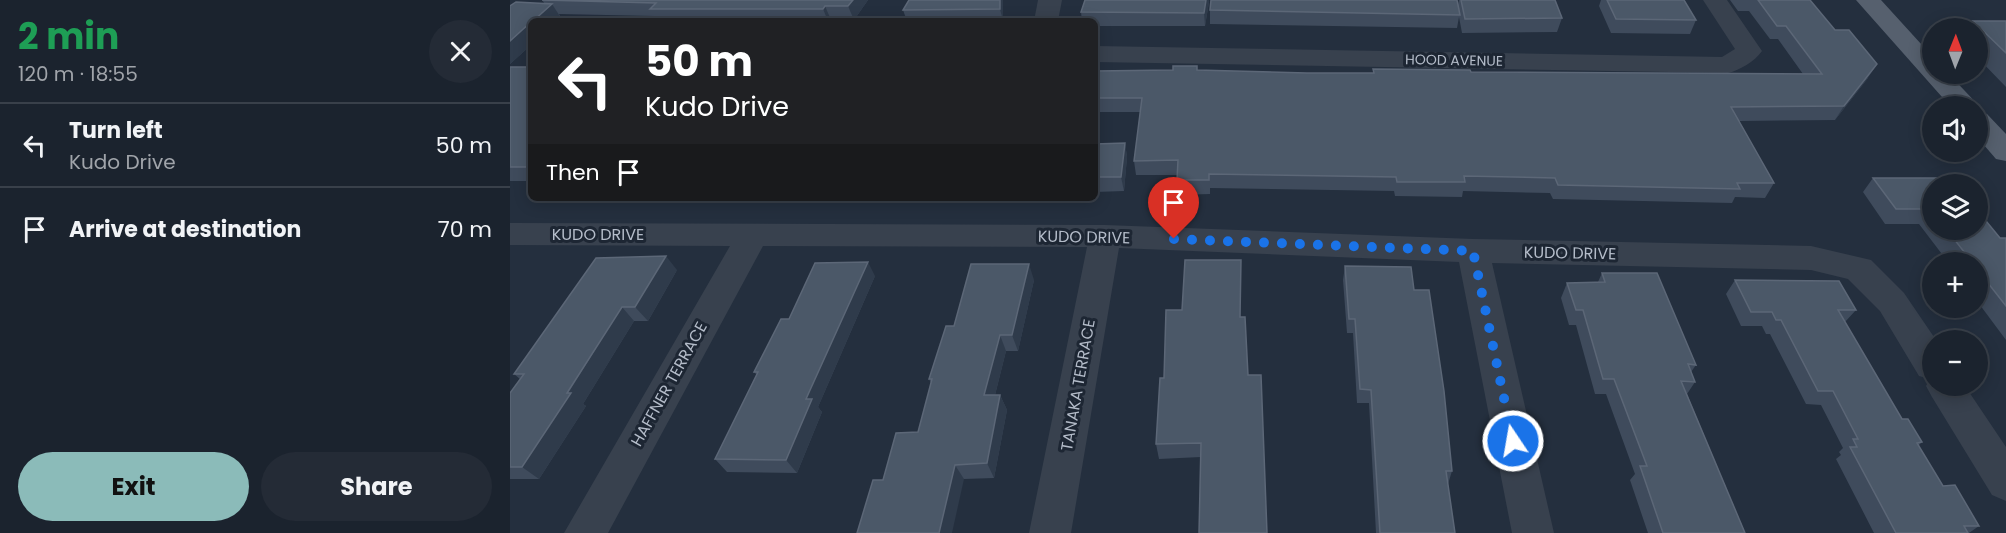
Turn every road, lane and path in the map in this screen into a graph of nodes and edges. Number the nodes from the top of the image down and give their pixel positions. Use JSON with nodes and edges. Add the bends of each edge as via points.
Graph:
{"nodes":[{"id":1,"x":1050,"y":0,"type":"edge"},
{"id":2,"x":1715,"y":0,"type":"edge"},
{"id":3,"x":1868,"y":0,"type":"edge"},
{"id":4,"x":1047,"y":18,"type":"edge"},
{"id":5,"x":1098,"y":54,"type":"edge"},
{"id":6,"x":1922,"y":60,"type":"edge"},
{"id":7,"x":1944,"y":84,"type":"edge"},
{"id":8,"x":1956,"y":96,"type":"edge"},
{"id":9,"x":1988,"y":132,"type":"edge"},
{"id":10,"x":2006,"y":152,"type":"edge"},
{"id":11,"x":510,"y":234,"type":"edge"},
{"id":12,"x":753,"y":235,"type":"junction"},
{"id":13,"x":1105,"y":236,"type":"junction"},
{"id":14,"x":1473,"y":251,"type":"junction"},
{"id":15,"x":1922,"y":349,"type":"edge"},
{"id":16,"x":1951,"y":396,"type":"edge"},
{"id":17,"x":2006,"y":482,"type":"edge"},
{"id":18,"x":585,"y":533,"type":"edge"},
{"id":19,"x":1050,"y":533,"type":"edge"},
{"id":20,"x":1533,"y":533,"type":"edge"}],
"edges":[{"from":1,"to":4,"type":"street"},
{"from":2,"to":5,"type":"street","name":"HOOD AVENUE","via":[[1749,51],[1728,65]]},
{"from":3,"to":6,"type":"main road"},
{"from":7,"to":8,"type":"main road"},
{"from":9,"to":10,"type":"main road"},
{"from":11,"to":12,"type":"street","name":"KUDO DRIVE"},
{"from":12,"to":13,"type":"street","name":"KUDO DRIVE"},
{"from":12,"to":18,"type":"street","name":"HAFFNER TERRACE"},
{"from":13,"to":14,"type":"street","name":"KUDO DRIVE"},
{"from":13,"to":19,"type":"street","name":"TANAKA TERRACE"},
{"from":14,"to":15,"type":"street","name":"KUDO DRIVE","via":[[1811,258],[1859,269],[1892,302]]},
{"from":14,"to":20,"type":"street"},
{"from":16,"to":17,"type":"street"}]}
